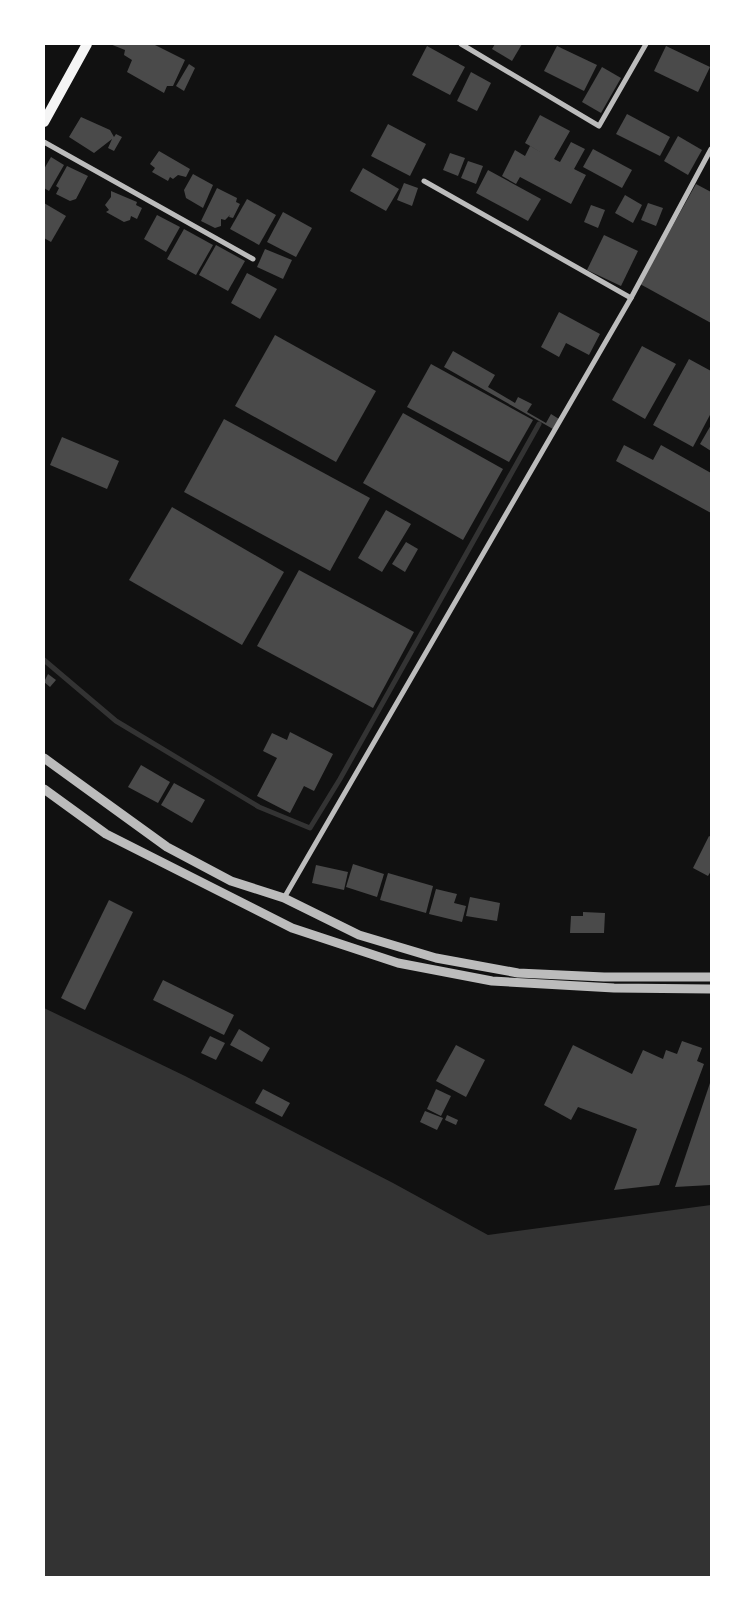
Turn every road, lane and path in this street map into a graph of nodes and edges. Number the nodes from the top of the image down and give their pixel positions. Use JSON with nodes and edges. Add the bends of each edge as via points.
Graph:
{"nodes":[{"id":1,"x":87,"y":44,"type":"edge"},
{"id":2,"x":461,"y":44,"type":"edge"},
{"id":3,"x":646,"y":44,"type":"edge"},
{"id":4,"x":44,"y":122,"type":"edge"},
{"id":5,"x":44,"y":142,"type":"edge"},
{"id":6,"x":711,"y":149,"type":"edge"},
{"id":7,"x":424,"y":181,"type":"dead end"},
{"id":8,"x":253,"y":258,"type":"dead end"},
{"id":9,"x":631,"y":298,"type":"junction"},
{"id":10,"x":44,"y":758,"type":"edge"},
{"id":11,"x":44,"y":789,"type":"edge"},
{"id":12,"x":284,"y":898,"type":"junction"},
{"id":13,"x":711,"y":977,"type":"edge"},
{"id":14,"x":711,"y":989,"type":"edge"}],
"edges":[{"from":1,"to":4,"type":"main road"},
{"from":2,"to":3,"type":"street","via":[[599,126]]},
{"from":5,"to":8,"type":"street"},
{"from":6,"to":9,"type":"street"},
{"from":7,"to":9,"type":"street"},
{"from":9,"to":12,"type":"street"},
{"from":10,"to":12,"type":"street","via":[[167,847],[230,881]]},
{"from":11,"to":14,"type":"street","via":[[106,834],[292,928],[398,963],[492,981],[614,988]]},
{"from":12,"to":13,"type":"street","via":[[359,935],[436,958],[518,972],[604,978]]}]}
